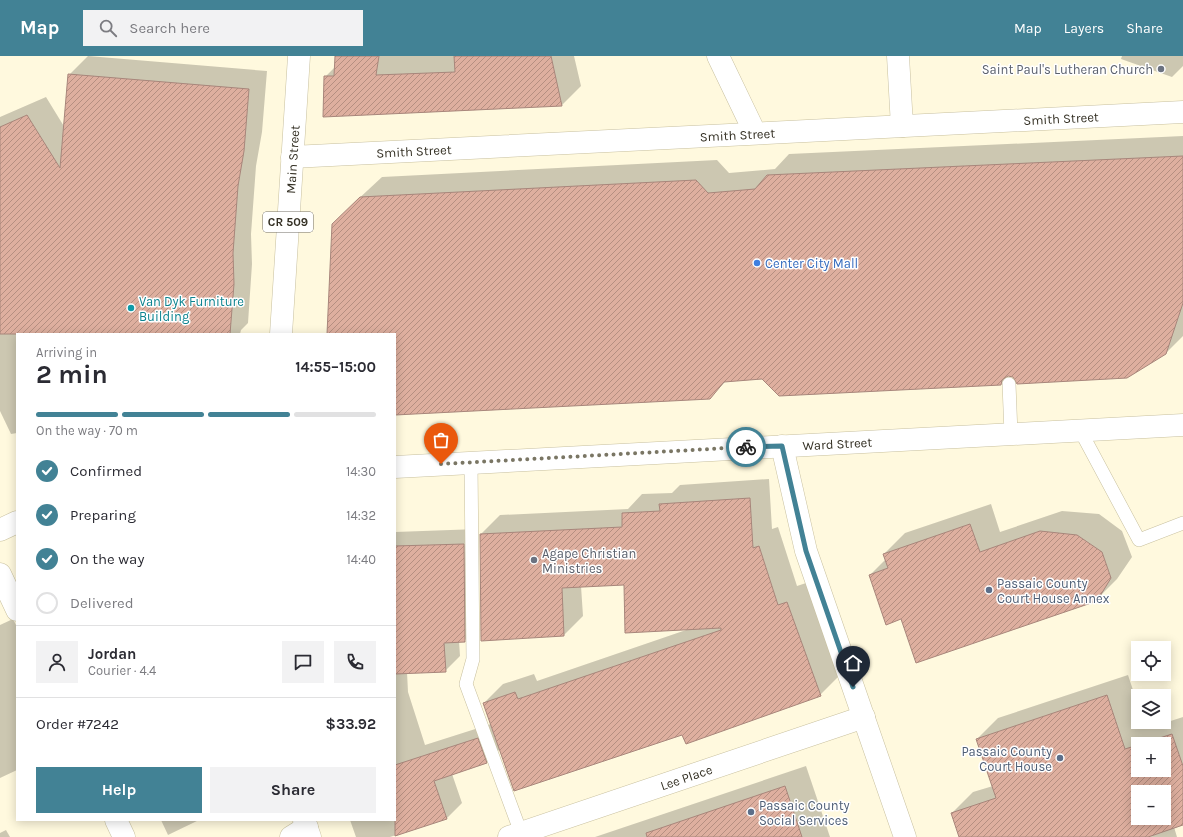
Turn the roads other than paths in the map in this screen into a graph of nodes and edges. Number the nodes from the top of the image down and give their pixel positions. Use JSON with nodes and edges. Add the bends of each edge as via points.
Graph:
{"nodes":[{"id":1,"x":299,"y":56,"type":"edge"},
{"id":2,"x":718,"y":56,"type":"edge"},
{"id":3,"x":898,"y":56,"type":"edge"},
{"id":4,"x":1183,"y":112,"type":"edge"},
{"id":5,"x":902,"y":126,"type":"junction"},
{"id":6,"x":755,"y":133,"type":"junction"},
{"id":7,"x":292,"y":158,"type":"junction"},
{"id":8,"x":281,"y":333,"type":"edge"},
{"id":9,"x":1009,"y":384,"type":"dead end"},
{"id":10,"x":1183,"y":425,"type":"edge"},
{"id":11,"x":1080,"y":430,"type":"junction"},
{"id":12,"x":1011,"y":434,"type":"junction"},
{"id":13,"x":782,"y":446,"type":"junction"},
{"id":14,"x":471,"y":462,"type":"junction"},
{"id":15,"x":396,"y":467,"type":"edge"},
{"id":16,"x":16,"y":522,"type":"edge"},
{"id":17,"x":1183,"y":523,"type":"edge"},
{"id":18,"x":0,"y":530,"type":"edge"},
{"id":19,"x":0,"y":574,"type":"edge"},
{"id":20,"x":16,"y":608,"type":"edge"},
{"id":21,"x":864,"y":717,"type":"junction"},
{"id":22,"x":116,"y":821,"type":"edge"},
{"id":23,"x":515,"y":835,"type":"edge"},
{"id":24,"x":124,"y":837,"type":"edge"},
{"id":25,"x":905,"y":837,"type":"edge"}],
"edges":[{"from":1,"to":7,"type":"street","name":"Main Street","number":"CR 509"},
{"from":2,"to":6,"type":"street"},
{"from":3,"to":5,"type":"street"},
{"from":4,"to":5,"type":"street","name":"Smith Street"},
{"from":5,"to":6,"type":"street","name":"Smith Street"},
{"from":6,"to":7,"type":"street","name":"Smith Street"},
{"from":7,"to":8,"type":"street","name":"Main Street","number":"CR 509"},
{"from":9,"to":12,"type":"lane"},
{"from":10,"to":11,"type":"street","name":"Ward Street"},
{"from":11,"to":12,"type":"street","name":"Ward Street"},
{"from":11,"to":17,"type":"lane","via":[[1139,540]]},
{"from":12,"to":13,"type":"street","name":"Ward Street"},
{"from":13,"to":14,"type":"street","name":"Ward Street"},
{"from":13,"to":21,"type":"street","via":[[806,551]]},
{"from":14,"to":15,"type":"street","name":"Ward Street"},
{"from":14,"to":23,"type":"lane","via":[[473,659],[466,684]]},
{"from":16,"to":18,"type":"street"},
{"from":19,"to":20,"type":"street"},
{"from":21,"to":23,"type":"street","name":"Lee Place"},
{"from":21,"to":25,"type":"street"},
{"from":22,"to":24,"type":"street"}]}
